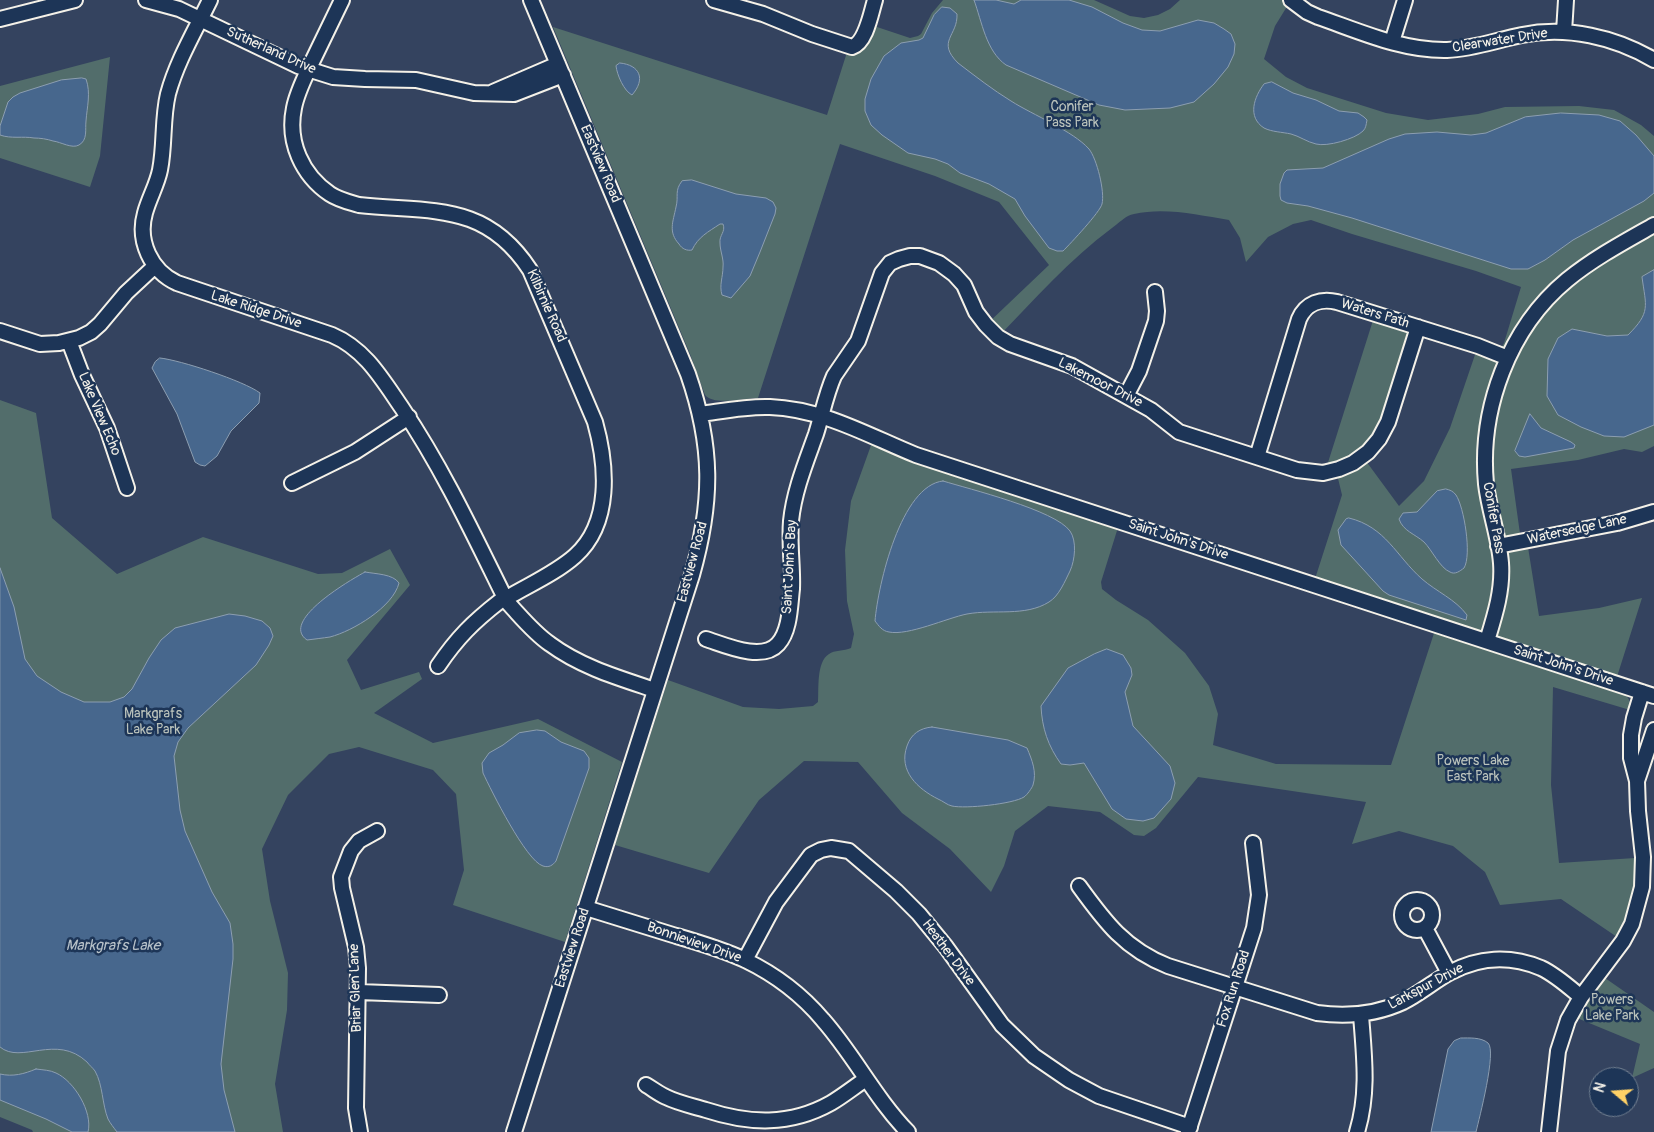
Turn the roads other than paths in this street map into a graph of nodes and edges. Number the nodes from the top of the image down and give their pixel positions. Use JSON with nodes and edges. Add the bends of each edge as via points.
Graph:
{"nodes":[{"id":1,"x":75,"y":0,"type":"edge"},
{"id":2,"x":146,"y":0,"type":"edge"},
{"id":3,"x":210,"y":0,"type":"edge"},
{"id":4,"x":342,"y":0,"type":"edge"},
{"id":5,"x":532,"y":0,"type":"edge"},
{"id":6,"x":714,"y":0,"type":"edge"},
{"id":7,"x":875,"y":0,"type":"edge"},
{"id":8,"x":1291,"y":0,"type":"edge"},
{"id":9,"x":1405,"y":0,"type":"edge"},
{"id":10,"x":1566,"y":0,"type":"edge"},
{"id":11,"x":0,"y":19,"type":"edge"},
{"id":12,"x":201,"y":19,"type":"junction"},
{"id":13,"x":1564,"y":32,"type":"junction"},
{"id":14,"x":1392,"y":42,"type":"junction"},
{"id":15,"x":1654,"y":60,"type":"edge"},
{"id":16,"x":308,"y":70,"type":"junction"},
{"id":17,"x":561,"y":70,"type":"junction"},
{"id":18,"x":1654,"y":225,"type":"edge"},
{"id":19,"x":155,"y":266,"type":"junction"},
{"id":20,"x":1155,"y":292,"type":"dead end"},
{"id":21,"x":1418,"y":327,"type":"junction"},
{"id":22,"x":0,"y":331,"type":"edge"},
{"id":23,"x":69,"y":342,"type":"junction"},
{"id":24,"x":1508,"y":358,"type":"junction"},
{"id":25,"x":1126,"y":396,"type":"junction"},
{"id":26,"x":701,"y":414,"type":"junction"},
{"id":27,"x":822,"y":416,"type":"junction"},
{"id":28,"x":408,"y":417,"type":"junction"},
{"id":29,"x":1257,"y":457,"type":"junction"},
{"id":30,"x":292,"y":483,"type":"dead end"},
{"id":31,"x":128,"y":488,"type":"dead end"},
{"id":32,"x":1654,"y":512,"type":"edge"},
{"id":33,"x":1498,"y":546,"type":"junction"},
{"id":34,"x":506,"y":598,"type":"junction"},
{"id":35,"x":706,"y":639,"type":"dead end"},
{"id":36,"x":1487,"y":641,"type":"junction"},
{"id":37,"x":438,"y":666,"type":"dead end"},
{"id":38,"x":655,"y":690,"type":"junction"},
{"id":39,"x":1648,"y":694,"type":"edge"},
{"id":40,"x":1654,"y":730,"type":"edge"},
{"id":41,"x":1637,"y":780,"type":"junction"},
{"id":42,"x":377,"y":831,"type":"dead end"},
{"id":43,"x":1253,"y":843,"type":"dead end"},
{"id":44,"x":1079,"y":886,"type":"dead end"},
{"id":45,"x":586,"y":908,"type":"junction"},
{"id":46,"x":1425,"y":928,"type":"dead end"},
{"id":47,"x":745,"y":960,"type":"junction"},
{"id":48,"x":1449,"y":973,"type":"junction"},
{"id":49,"x":1235,"y":987,"type":"junction"},
{"id":50,"x":359,"y":992,"type":"junction"},
{"id":51,"x":439,"y":994,"type":"dead end"},
{"id":52,"x":1582,"y":997,"type":"junction"},
{"id":53,"x":1361,"y":1015,"type":"junction"},
{"id":54,"x":866,"y":1079,"type":"junction"},
{"id":55,"x":646,"y":1085,"type":"dead end"},
{"id":56,"x":1189,"y":1130,"type":"edge"},
{"id":57,"x":360,"y":1132,"type":"edge"},
{"id":58,"x":514,"y":1132,"type":"edge"},
{"id":59,"x":908,"y":1132,"type":"edge"},
{"id":60,"x":1357,"y":1132,"type":"edge"},
{"id":61,"x":1549,"y":1132,"type":"edge"}],
"edges":[{"from":1,"to":11,"type":"street"},
{"from":2,"to":12,"type":"street","name":"Sutherland Drive"},
{"from":3,"to":12,"type":"street","name":"Lake Ridge Drive"},
{"from":4,"to":16,"type":"street","name":"Kilbirnie Road"},
{"from":5,"to":17,"type":"street","name":"Eastview Road"},
{"from":6,"to":7,"type":"street","via":[[763,14],[852,47],[864,37]]},
{"from":8,"to":14,"type":"street","name":"Clearwater Drive","via":[[1318,17]]},
{"from":9,"to":14,"type":"street"},
{"from":10,"to":13,"type":"street"},
{"from":12,"to":16,"type":"street","name":"Sutherland Drive"},
{"from":12,"to":19,"type":"street","name":"Lake Ridge Drive","via":[[169,93],[164,112],[160,173],[144,218],[144,241]]},
{"from":13,"to":14,"type":"street","name":"Clearwater Drive","via":[[1524,34],[1469,48],[1447,50]]},
{"from":13,"to":15,"type":"street","name":"Clearwater Drive","via":[[1599,38]]},
{"from":16,"to":17,"type":"street","name":"Sutherland Drive","via":[[333,77],[416,80],[490,94],[508,85]]},
{"from":16,"to":34,"type":"street","name":"Kilbirnie Road","via":[[296,98],[293,116],[297,169],[331,195],[345,201],[374,207],[448,212],[482,224],[499,235],[513,247],[530,270],[595,422],[604,482],[600,512],[591,537],[564,565]]},
{"from":17,"to":26,"type":"street","name":"Eastview Road","via":[[682,359]]},
{"from":18,"to":24,"type":"street","name":"Conifer Pass","via":[[1601,255],[1566,280],[1536,312]]},
{"from":19,"to":23,"type":"street","via":[[98,326]]},
{"from":19,"to":28,"type":"street","name":"Lake Ridge Drive","via":[[176,283],[346,342],[372,364]]},
{"from":20,"to":25,"type":"street","via":[[1157,318],[1140,371]]},
{"from":21,"to":24,"type":"street","name":"Waters Path"},
{"from":21,"to":29,"type":"street","name":"Lakemoor Drive","via":[[1386,426],[1380,439],[1365,455],[1342,468],[1316,473]]},
{"from":21,"to":29,"type":"street","name":"Waters Path","via":[[1333,301],[1322,300],[1310,305],[1299,319]]},
{"from":22,"to":23,"type":"street","via":[[36,343]]},
{"from":23,"to":31,"type":"street","name":"Lake View Echo","via":[[107,428]]},
{"from":24,"to":33,"type":"street","name":"Conifer Pass","via":[[1493,399],[1485,445],[1489,504]]},
{"from":25,"to":27,"type":"street","name":"Lakemoor Drive","via":[[1069,365],[1004,341],[980,318],[964,286],[954,274],[939,262],[914,255],[893,262],[880,275],[860,337],[834,376]]},
{"from":25,"to":29,"type":"street","name":"Lakemoor Drive","via":[[1157,414],[1179,432]]},
{"from":26,"to":27,"type":"street","name":"Saint John's Drive","via":[[768,407]]},
{"from":26,"to":38,"type":"street","name":"Eastview Road","via":[[707,466],[704,525],[692,575]]},
{"from":27,"to":35,"type":"street","name":"Saint John's Bay","via":[[791,523],[791,600],[783,637],[778,645],[761,652],[750,652]]},
{"from":27,"to":36,"type":"street","name":"Saint John's Drive","via":[[916,455]]},
{"from":28,"to":30,"type":"street","via":[[355,452]]},
{"from":28,"to":34,"type":"street","name":"Lake Ridge Drive","via":[[448,482]]},
{"from":32,"to":33,"type":"street","name":"Watersedge Lane","via":[[1616,523]]},
{"from":33,"to":36,"type":"street","name":"Conifer Pass","via":[[1500,592]]},
{"from":34,"to":37,"type":"street","name":"Kilbirnie Road","via":[[470,625]]},
{"from":34,"to":38,"type":"street","name":"Lake Ridge Drive","via":[[531,628],[564,654]]},
{"from":36,"to":39,"type":"street","name":"Saint John's Drive"},
{"from":38,"to":45,"type":"street","name":"Eastview Road"},
{"from":39,"to":41,"type":"street","via":[[1634,718],[1631,735],[1631,758]]},
{"from":40,"to":41,"type":"street"},
{"from":41,"to":52,"type":"street","via":[[1644,872],[1638,905],[1623,941]]},
{"from":42,"to":50,"type":"street","name":"Briar Glen Lane","via":[[351,851],[341,877],[356,946]]},
{"from":43,"to":49,"type":"street","name":"Fox Run Road","via":[[1259,894],[1257,914]]},
{"from":44,"to":49,"type":"street","name":"Larkspur Drive","via":[[1104,920],[1136,950],[1168,966]]},
{"from":45,"to":47,"type":"street","name":"Bonnieview Drive"},
{"from":45,"to":58,"type":"street","name":"Eastview Road"},
{"from":46,"to":48,"type":"street"},
{"from":47,"to":54,"type":"street","name":"Bonnieview Drive","via":[[771,974],[810,1006],[836,1035]]},
{"from":47,"to":56,"type":"street","name":"Heather Drive","via":[[776,902],[811,855],[831,848],[848,851],[919,914],[1002,1025],[1034,1056],[1099,1096]]},
{"from":48,"to":52,"type":"street","name":"Larkspur Drive","via":[[1481,961],[1521,961],[1542,969]]},
{"from":48,"to":53,"type":"street","name":"Larkspur Drive","via":[[1403,1002]]},
{"from":49,"to":53,"type":"street","name":"Larkspur Drive","via":[[1317,1013]]},
{"from":49,"to":56,"type":"street","name":"Fox Run Road"},
{"from":50,"to":51,"type":"street"},
{"from":50,"to":57,"type":"street","name":"Briar Glen Lane","via":[[356,1108]]},
{"from":52,"to":61,"type":"street","via":[[1568,1020],[1558,1051]]},
{"from":53,"to":60,"type":"street","via":[[1366,1080]]},
{"from":54,"to":55,"type":"street","via":[[831,1103],[810,1112],[765,1122],[742,1120],[667,1098]]},
{"from":54,"to":59,"type":"street","name":"Bonnieview Drive"}]}
